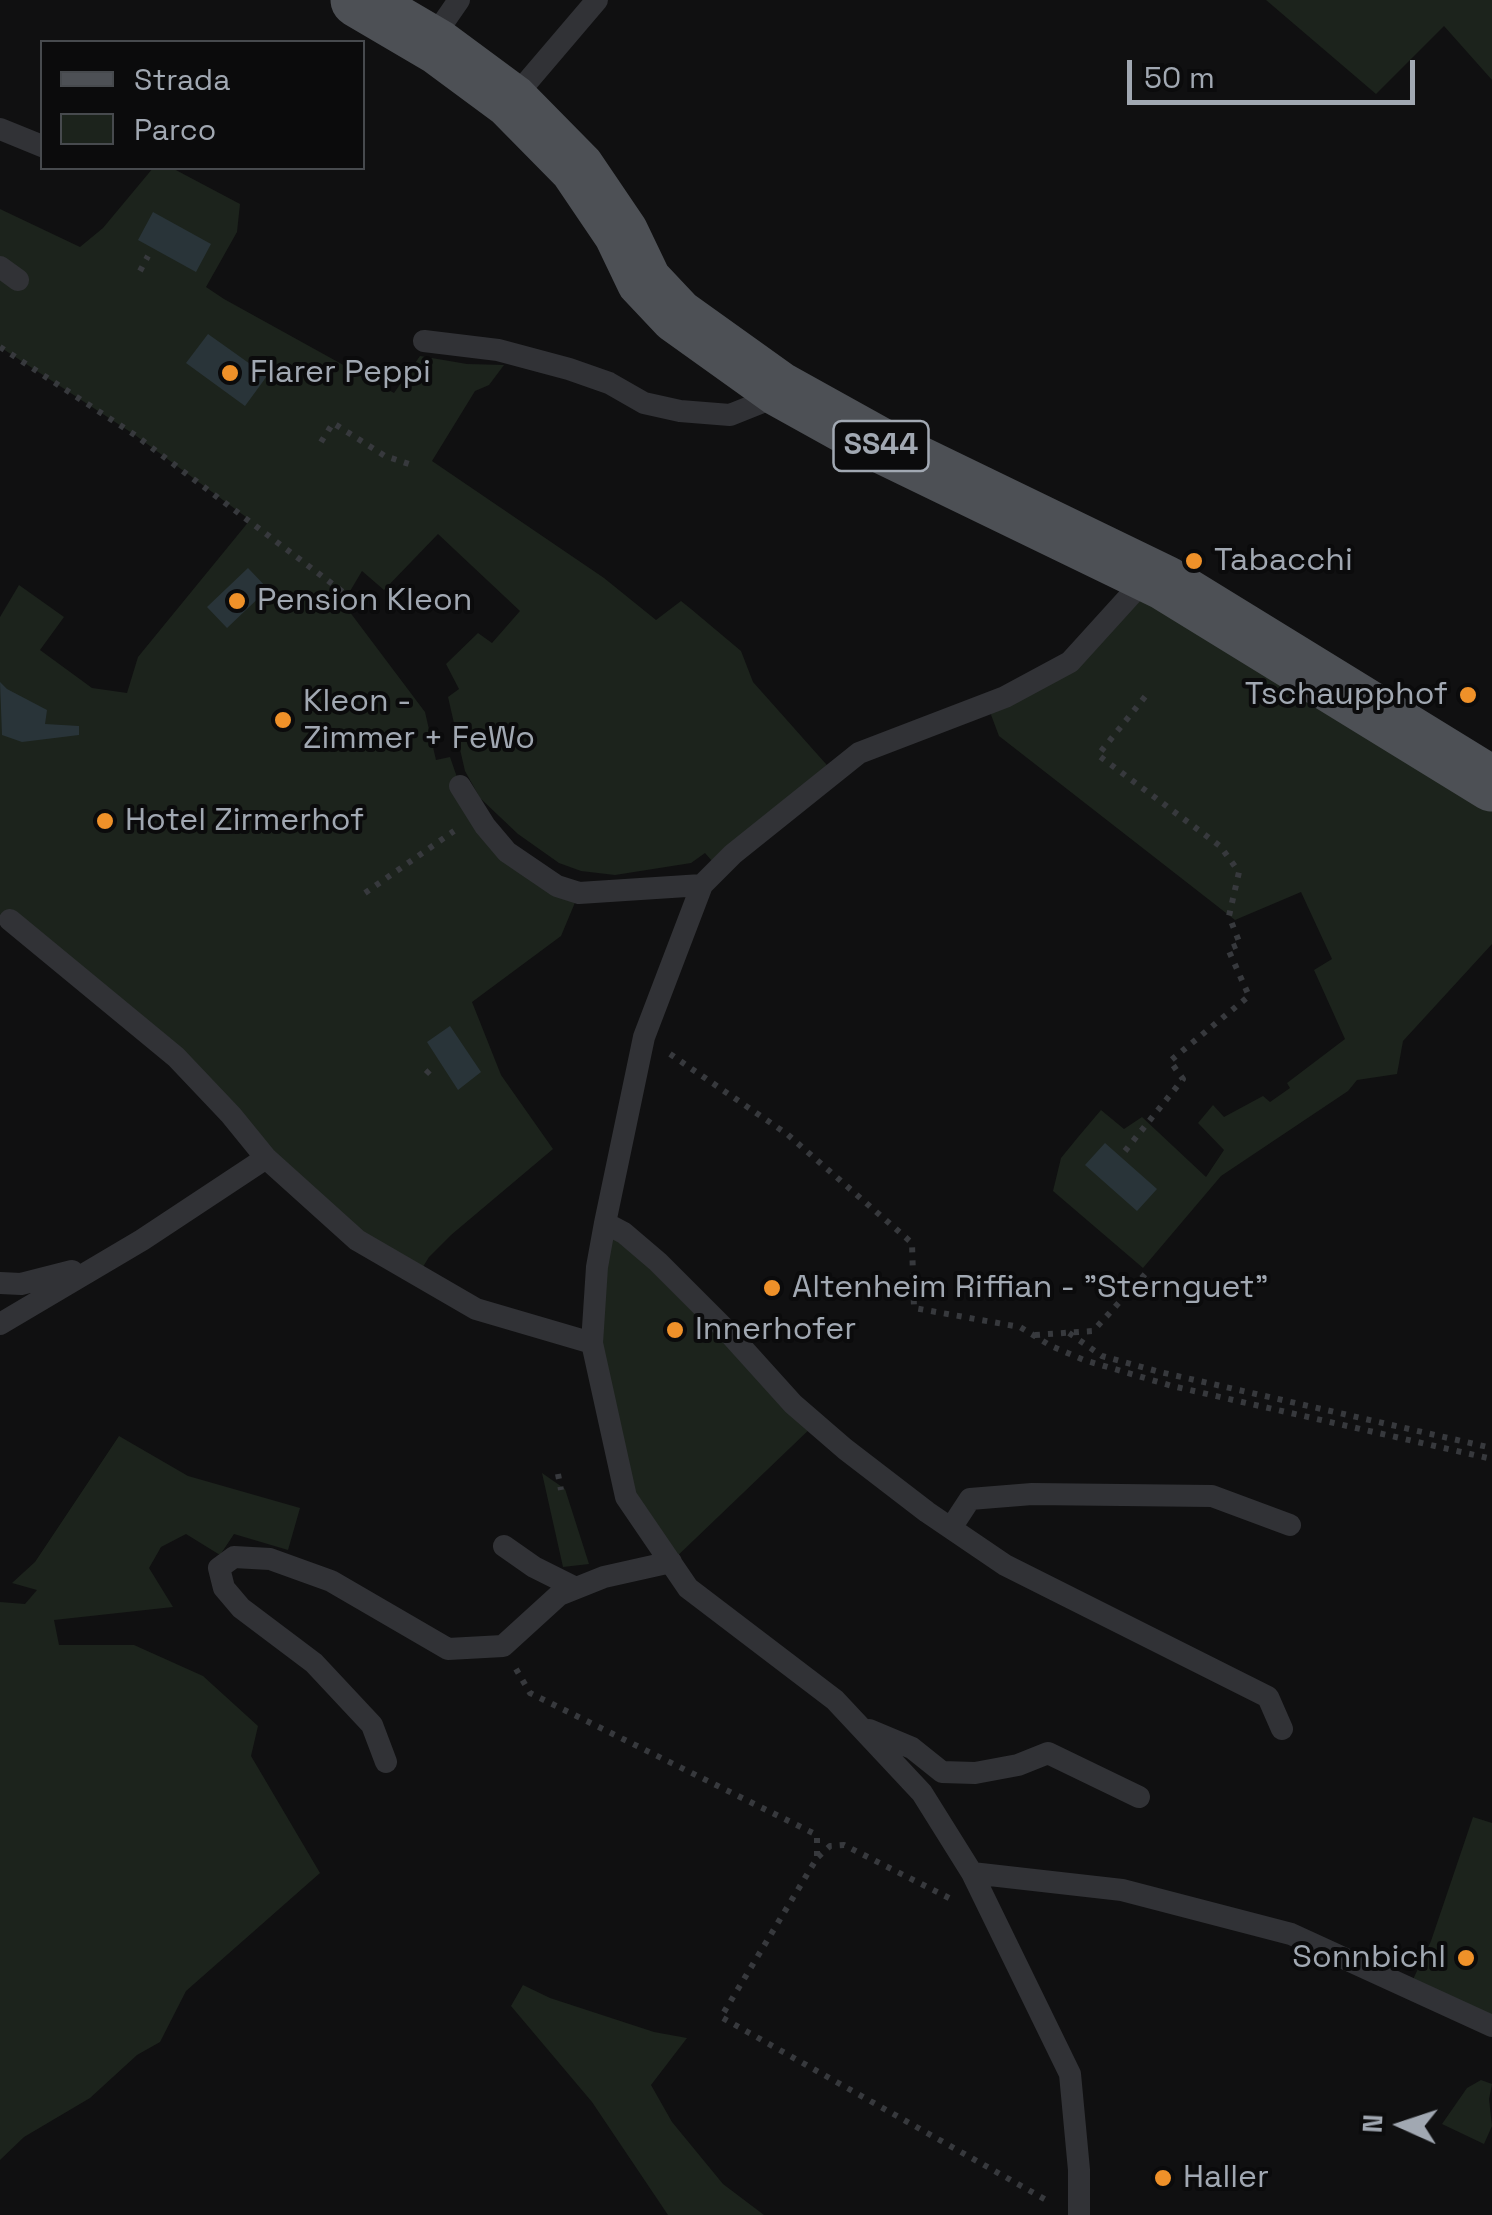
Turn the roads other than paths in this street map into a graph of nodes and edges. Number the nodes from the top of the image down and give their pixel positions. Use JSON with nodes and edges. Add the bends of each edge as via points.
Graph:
{"nodes":[{"id":1,"x":358,"y":0,"type":"edge"},
{"id":2,"x":597,"y":0,"type":"edge"},
{"id":3,"x":444,"y":21,"type":"edge"},
{"id":4,"x":511,"y":101,"type":"junction"},
{"id":5,"x":0,"y":129,"type":"edge"},
{"id":6,"x":40,"y":145,"type":"edge"},
{"id":7,"x":424,"y":341,"type":"dead end"},
{"id":8,"x":779,"y":389,"type":"junction"},
{"id":9,"x":1148,"y":576,"type":"junction"},
{"id":10,"x":1492,"y":784,"type":"edge"},
{"id":11,"x":460,"y":786,"type":"dead end"},
{"id":12,"x":702,"y":885,"type":"junction"},
{"id":13,"x":10,"y":920,"type":"dead end"},
{"id":14,"x":266,"y":1158,"type":"junction"},
{"id":15,"x":604,"y":1223,"type":"junction"},
{"id":16,"x":100,"y":1264,"type":"junction"},
{"id":17,"x":0,"y":1283,"type":"edge"},
{"id":18,"x":0,"y":1324,"type":"edge"},
{"id":19,"x":592,"y":1344,"type":"junction"},
{"id":20,"x":1290,"y":1525,"type":"dead end"},
{"id":21,"x":951,"y":1528,"type":"junction"},
{"id":22,"x":504,"y":1546,"type":"dead end"},
{"id":23,"x":671,"y":1562,"type":"junction"},
{"id":24,"x":576,"y":1588,"type":"junction"},
{"id":25,"x":861,"y":1727,"type":"junction"},
{"id":26,"x":1282,"y":1729,"type":"dead end"},
{"id":27,"x":386,"y":1762,"type":"dead end"},
{"id":28,"x":1139,"y":1798,"type":"dead end"},
{"id":29,"x":972,"y":1873,"type":"junction"},
{"id":30,"x":1492,"y":2026,"type":"edge"},
{"id":31,"x":1079,"y":2215,"type":"edge"}],
"edges":[{"from":1,"to":3,"type":"main road","number":"SS44"},
{"from":2,"to":4,"type":"lane"},
{"from":3,"to":4,"type":"main road","number":"SS44"},
{"from":4,"to":8,"type":"main road","number":"SS44","via":[[577,168],[644,281],[677,316]]},
{"from":5,"to":6,"type":"lane"},
{"from":7,"to":8,"type":"lane","via":[[498,350],[569,369],[644,403],[680,411],[730,415]]},
{"from":8,"to":9,"type":"main road","number":"SS44"},
{"from":9,"to":10,"type":"main road","number":"SS44"},
{"from":9,"to":12,"type":"lane","via":[[1070,662],[1005,697],[859,754]]},
{"from":11,"to":12,"type":"lane","via":[[506,852],[557,886],[580,893]]},
{"from":12,"to":15,"type":"lane","via":[[644,1037]]},
{"from":13,"to":14,"type":"lane","via":[[176,1057]]},
{"from":14,"to":16,"type":"lane"},
{"from":14,"to":19,"type":"lane","via":[[357,1240],[476,1309]]},
{"from":15,"to":19,"type":"lane"},
{"from":15,"to":21,"type":"lane","via":[[658,1262],[815,1424]]},
{"from":16,"to":17,"type":"lane"},
{"from":16,"to":18,"type":"lane"},
{"from":19,"to":23,"type":"lane","via":[[626,1498]]},
{"from":20,"to":21,"type":"lane","via":[[1212,1496],[1032,1494],[970,1499]]},
{"from":21,"to":26,"type":"lane","via":[[1005,1565],[1268,1696]]},
{"from":22,"to":24,"type":"lane"},
{"from":23,"to":24,"type":"lane"},
{"from":23,"to":25,"type":"lane","via":[[688,1588]]},
{"from":24,"to":27,"type":"lane","via":[[503,1646],[448,1649],[331,1581],[270,1559],[234,1557],[219,1568],[240,1608],[314,1663],[372,1725]]},
{"from":25,"to":28,"type":"lane","via":[[912,1748],[942,1772],[975,1774],[1048,1754]]},
{"from":25,"to":29,"type":"lane","via":[[922,1793]]},
{"from":29,"to":30,"type":"lane","via":[[1122,1890],[1275,1930]]},
{"from":29,"to":31,"type":"lane","via":[[1070,2074]]}]}
